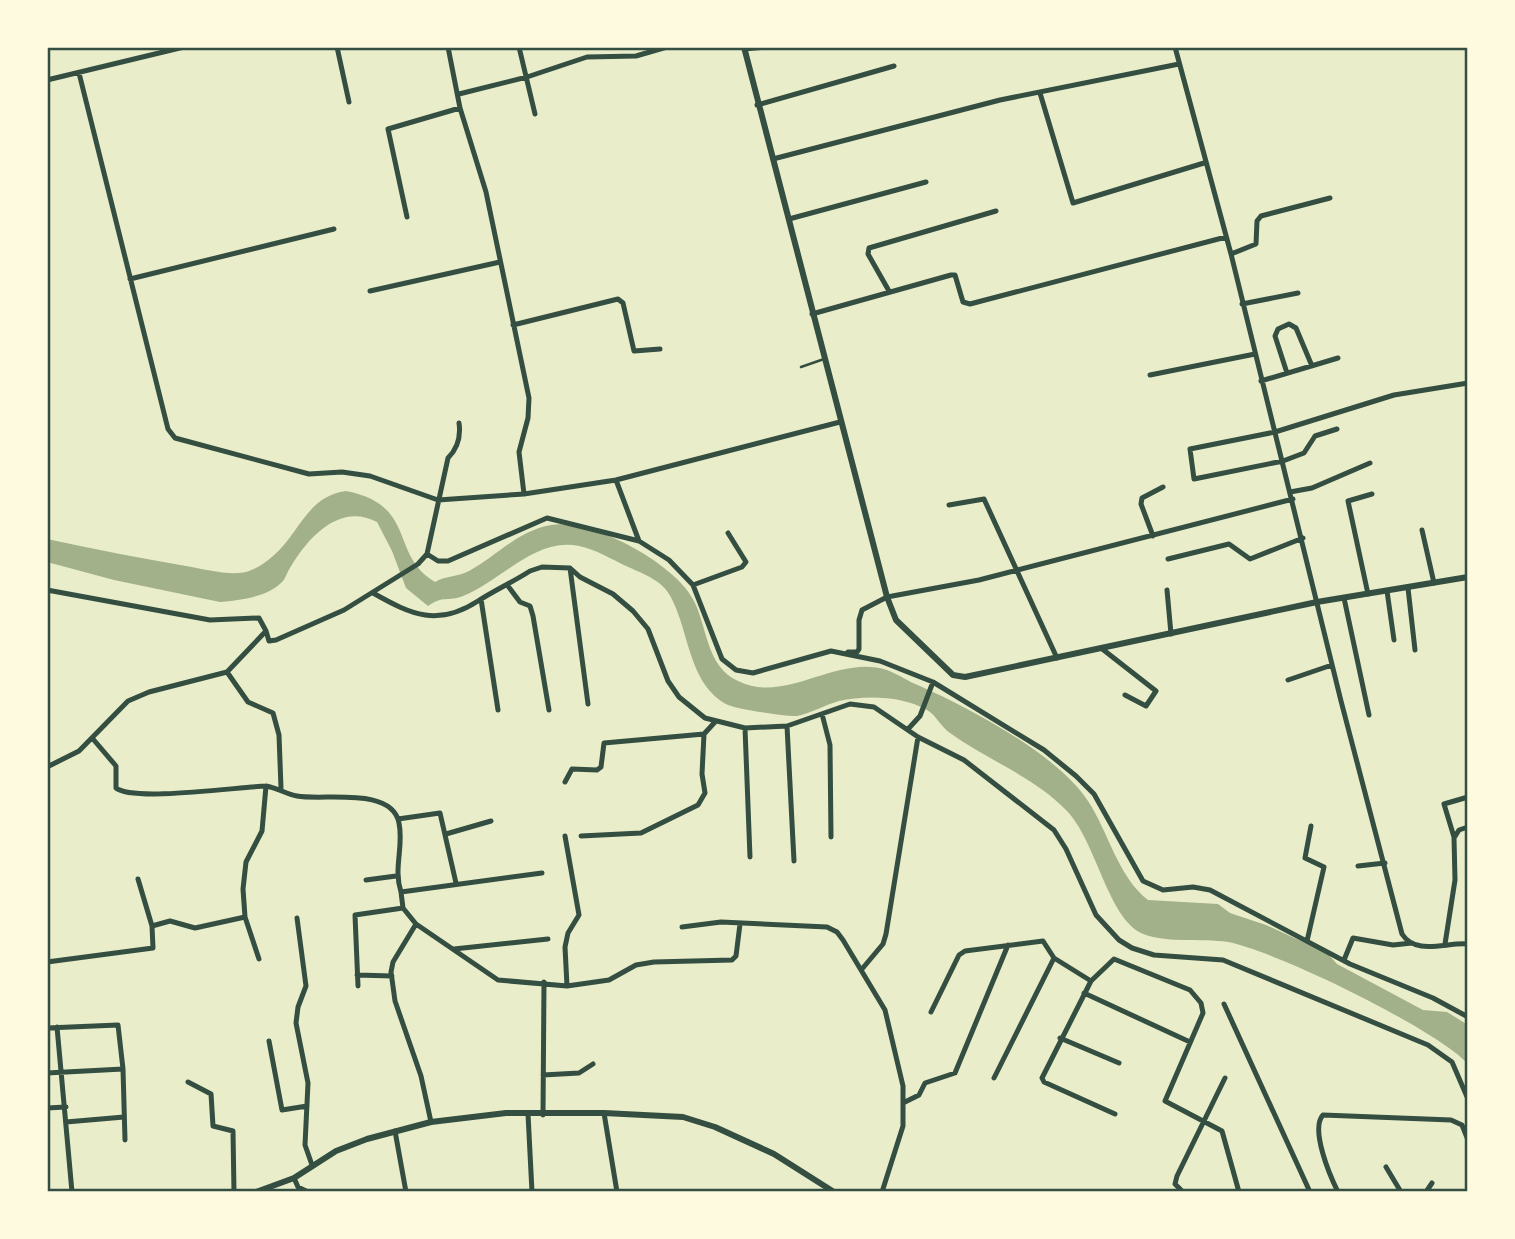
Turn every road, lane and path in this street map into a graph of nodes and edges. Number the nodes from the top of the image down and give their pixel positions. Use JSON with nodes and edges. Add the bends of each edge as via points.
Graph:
{"nodes":[{"id":1,"x":141,"y":47,"type":"edge"},
{"id":2,"x":184,"y":47,"type":"edge"},
{"id":3,"x":337,"y":47,"type":"edge"},
{"id":4,"x":447,"y":47,"type":"edge"},
{"id":5,"x":519,"y":47,"type":"edge"},
{"id":6,"x":667,"y":47,"type":"edge"},
{"id":7,"x":766,"y":47,"type":"edge"},
{"id":8,"x":1175,"y":47,"type":"edge"},
{"id":9,"x":744,"y":48,"type":"edge"},
{"id":10,"x":144,"y":57,"type":"junction"},
{"id":11,"x":1179,"y":64,"type":"junction"},
{"id":12,"x":894,"y":66,"type":"dead end"},
{"id":13,"x":79,"y":72,"type":"junction"},
{"id":14,"x":527,"y":77,"type":"junction"},
{"id":15,"x":47,"y":80,"type":"edge"},
{"id":16,"x":1040,"y":93,"type":"junction"},
{"id":17,"x":459,"y":94,"type":"junction"},
{"id":18,"x":349,"y":102,"type":"dead end"},
{"id":19,"x":757,"y":105,"type":"junction"},
{"id":20,"x":460,"y":108,"type":"junction"},
{"id":21,"x":535,"y":114,"type":"dead end"},
{"id":22,"x":773,"y":159,"type":"junction"},
{"id":23,"x":1204,"y":163,"type":"junction"},
{"id":24,"x":926,"y":182,"type":"dead end"},
{"id":25,"x":1330,"y":198,"type":"dead end"},
{"id":26,"x":996,"y":211,"type":"dead end"},
{"id":27,"x":407,"y":217,"type":"dead end"},
{"id":28,"x":789,"y":219,"type":"junction"},
{"id":29,"x":334,"y":229,"type":"dead end"},
{"id":30,"x":1226,"y":237,"type":"junction"},
{"id":31,"x":1231,"y":254,"type":"junction"},
{"id":32,"x":500,"y":262,"type":"junction"},
{"id":33,"x":130,"y":279,"type":"junction"},
{"id":34,"x":370,"y":291,"type":"dead end"},
{"id":35,"x":889,"y":291,"type":"junction"},
{"id":36,"x":1298,"y":293,"type":"dead end"},
{"id":37,"x":1242,"y":304,"type":"junction"},
{"id":38,"x":811,"y":314,"type":"junction"},
{"id":39,"x":513,"y":325,"type":"junction"},
{"id":40,"x":660,"y":349,"type":"dead end"},
{"id":41,"x":1255,"y":354,"type":"junction"},
{"id":42,"x":1338,"y":358,"type":"dead end"},
{"id":43,"x":824,"y":359,"type":"junction"},
{"id":44,"x":1312,"y":366,"type":"junction"},
{"id":45,"x":801,"y":367,"type":"dead end"},
{"id":46,"x":1287,"y":373,"type":"junction"},
{"id":47,"x":1150,"y":375,"type":"dead end"},
{"id":48,"x":1262,"y":381,"type":"junction"},
{"id":49,"x":1468,"y":383,"type":"edge"},
{"id":50,"x":841,"y":422,"type":"junction"},
{"id":51,"x":459,"y":423,"type":"dead end"},
{"id":52,"x":1337,"y":429,"type":"dead end"},
{"id":53,"x":1275,"y":432,"type":"junction"},
{"id":54,"x":1283,"y":461,"type":"junction"},
{"id":55,"x":1370,"y":463,"type":"dead end"},
{"id":56,"x":615,"y":480,"type":"junction"},
{"id":57,"x":1163,"y":487,"type":"dead end"},
{"id":58,"x":524,"y":494,"type":"junction"},
{"id":59,"x":1372,"y":494,"type":"dead end"},
{"id":60,"x":1292,"y":495,"type":"junction"},
{"id":61,"x":438,"y":500,"type":"junction"},
{"id":62,"x":948,"y":505,"type":"dead end"},
{"id":63,"x":1422,"y":530,"type":"dead end"},
{"id":64,"x":728,"y":533,"type":"dead end"},
{"id":65,"x":1153,"y":536,"type":"junction"},
{"id":66,"x":1303,"y":538,"type":"junction"},
{"id":67,"x":639,"y":541,"type":"junction"},
{"id":68,"x":427,"y":554,"type":"junction"},
{"id":69,"x":1168,"y":559,"type":"dead end"},
{"id":70,"x":570,"y":568,"type":"junction"},
{"id":71,"x":1019,"y":570,"type":"junction"},
{"id":72,"x":1468,"y":577,"type":"edge"},
{"id":73,"x":1434,"y":583,"type":"junction"},
{"id":74,"x":693,"y":585,"type":"junction"},
{"id":75,"x":508,"y":586,"type":"junction"},
{"id":76,"x":1408,"y":588,"type":"junction"},
{"id":77,"x":47,"y":590,"type":"edge"},
{"id":78,"x":1167,"y":590,"type":"dead end"},
{"id":79,"x":1387,"y":591,"type":"junction"},
{"id":80,"x":373,"y":593,"type":"junction"},
{"id":81,"x":1368,"y":594,"type":"junction"},
{"id":82,"x":887,"y":597,"type":"junction"},
{"id":83,"x":1344,"y":598,"type":"junction"},
{"id":84,"x":481,"y":599,"type":"junction"},
{"id":85,"x":1317,"y":602,"type":"junction"},
{"id":86,"x":266,"y":631,"type":"junction"},
{"id":87,"x":1171,"y":634,"type":"junction"},
{"id":88,"x":1394,"y":640,"type":"dead end"},
{"id":89,"x":1101,"y":648,"type":"junction"},
{"id":90,"x":1415,"y":650,"type":"dead end"},
{"id":91,"x":838,"y":652,"type":"junction"},
{"id":92,"x":1057,"y":658,"type":"junction"},
{"id":93,"x":1332,"y":665,"type":"junction"},
{"id":94,"x":227,"y":672,"type":"junction"},
{"id":95,"x":1288,"y":680,"type":"dead end"},
{"id":96,"x":933,"y":682,"type":"junction"},
{"id":97,"x":1125,"y":695,"type":"dead end"},
{"id":98,"x":588,"y":704,"type":"dead end"},
{"id":99,"x":498,"y":710,"type":"dead end"},
{"id":100,"x":549,"y":710,"type":"dead end"},
{"id":101,"x":822,"y":714,"type":"junction"},
{"id":102,"x":1369,"y":715,"type":"dead end"},
{"id":103,"x":715,"y":722,"type":"junction"},
{"id":104,"x":787,"y":726,"type":"junction"},
{"id":105,"x":745,"y":728,"type":"junction"},
{"id":106,"x":909,"y":728,"type":"junction"},
{"id":107,"x":704,"y":734,"type":"junction"},
{"id":108,"x":918,"y":737,"type":"junction"},
{"id":109,"x":93,"y":739,"type":"junction"},
{"id":110,"x":47,"y":767,"type":"edge"},
{"id":111,"x":565,"y":782,"type":"dead end"},
{"id":112,"x":266,"y":786,"type":"junction"},
{"id":113,"x":281,"y":788,"type":"junction"},
{"id":114,"x":1468,"y":797,"type":"edge"},
{"id":115,"x":398,"y":819,"type":"junction"},
{"id":116,"x":491,"y":821,"type":"dead end"},
{"id":117,"x":1311,"y":826,"type":"dead end"},
{"id":118,"x":1468,"y":827,"type":"edge"},
{"id":119,"x":446,"y":834,"type":"junction"},
{"id":120,"x":565,"y":836,"type":"dead end"},
{"id":121,"x":581,"y":836,"type":"dead end"},
{"id":122,"x":831,"y":837,"type":"dead end"},
{"id":123,"x":1454,"y":838,"type":"junction"},
{"id":124,"x":750,"y":857,"type":"dead end"},
{"id":125,"x":794,"y":861,"type":"dead end"},
{"id":126,"x":1385,"y":863,"type":"junction"},
{"id":127,"x":1358,"y":866,"type":"dead end"},
{"id":128,"x":542,"y":873,"type":"dead end"},
{"id":129,"x":396,"y":876,"type":"junction"},
{"id":130,"x":138,"y":879,"type":"dead end"},
{"id":131,"x":366,"y":880,"type":"dead end"},
{"id":132,"x":456,"y":883,"type":"junction"},
{"id":133,"x":401,"y":892,"type":"junction"},
{"id":134,"x":403,"y":908,"type":"junction"},
{"id":135,"x":245,"y":917,"type":"junction"},
{"id":136,"x":297,"y":918,"type":"dead end"},
{"id":137,"x":416,"y":924,"type":"junction"},
{"id":138,"x":740,"y":924,"type":"junction"},
{"id":139,"x":152,"y":926,"type":"junction"},
{"id":140,"x":682,"y":927,"type":"dead end"},
{"id":141,"x":548,"y":939,"type":"dead end"},
{"id":142,"x":1307,"y":941,"type":"junction"},
{"id":143,"x":1412,"y":943,"type":"junction"},
{"id":144,"x":1445,"y":944,"type":"junction"},
{"id":145,"x":1468,"y":944,"type":"edge"},
{"id":146,"x":1008,"y":945,"type":"junction"},
{"id":147,"x":454,"y":949,"type":"junction"},
{"id":148,"x":259,"y":958,"type":"dead end"},
{"id":149,"x":1054,"y":958,"type":"junction"},
{"id":150,"x":1344,"y":960,"type":"junction"},
{"id":151,"x":47,"y":962,"type":"edge"},
{"id":152,"x":862,"y":970,"type":"junction"},
{"id":153,"x":357,"y":975,"type":"junction"},
{"id":154,"x":392,"y":976,"type":"junction"},
{"id":155,"x":1091,"y":981,"type":"junction"},
{"id":156,"x":544,"y":982,"type":"junction"},
{"id":157,"x":358,"y":986,"type":"dead end"},
{"id":158,"x":567,"y":986,"type":"junction"},
{"id":159,"x":1084,"y":993,"type":"junction"},
{"id":160,"x":1224,"y":1004,"type":"dead end"},
{"id":161,"x":931,"y":1012,"type":"dead end"},
{"id":162,"x":1468,"y":1017,"type":"edge"},
{"id":163,"x":57,"y":1027,"type":"junction"},
{"id":164,"x":47,"y":1028,"type":"edge"},
{"id":165,"x":1060,"y":1038,"type":"junction"},
{"id":166,"x":269,"y":1041,"type":"dead end"},
{"id":167,"x":1190,"y":1042,"type":"junction"},
{"id":168,"x":1119,"y":1063,"type":"dead end"},
{"id":169,"x":593,"y":1064,"type":"dead end"},
{"id":170,"x":123,"y":1069,"type":"junction"},
{"id":171,"x":60,"y":1072,"type":"junction"},
{"id":172,"x":47,"y":1073,"type":"edge"},
{"id":173,"x":543,"y":1075,"type":"junction"},
{"id":174,"x":994,"y":1078,"type":"dead end"},
{"id":175,"x":1225,"y":1078,"type":"dead end"},
{"id":176,"x":188,"y":1083,"type":"dead end"},
{"id":177,"x":1468,"y":1099,"type":"edge"},
{"id":178,"x":905,"y":1102,"type":"junction"},
{"id":179,"x":307,"y":1106,"type":"junction"},
{"id":180,"x":66,"y":1107,"type":"junction"},
{"id":181,"x":47,"y":1108,"type":"edge"},
{"id":182,"x":604,"y":1113,"type":"junction"},
{"id":183,"x":528,"y":1114,"type":"junction"},
{"id":184,"x":1115,"y":1114,"type":"dead end"},
{"id":185,"x":543,"y":1115,"type":"junction"},
{"id":186,"x":124,"y":1117,"type":"junction"},
{"id":187,"x":66,"y":1122,"type":"junction"},
{"id":188,"x":431,"y":1122,"type":"junction"},
{"id":189,"x":1204,"y":1122,"type":"junction"},
{"id":190,"x":396,"y":1131,"type":"junction"},
{"id":191,"x":125,"y":1140,"type":"dead end"},
{"id":192,"x":1468,"y":1140,"type":"edge"},
{"id":193,"x":312,"y":1165,"type":"junction"},
{"id":194,"x":1386,"y":1167,"type":"dead end"},
{"id":195,"x":294,"y":1178,"type":"junction"},
{"id":196,"x":1432,"y":1184,"type":"dead end"},
{"id":197,"x":72,"y":1192,"type":"edge"},
{"id":198,"x":234,"y":1192,"type":"edge"},
{"id":199,"x":256,"y":1192,"type":"edge"},
{"id":200,"x":308,"y":1192,"type":"edge"},
{"id":201,"x":406,"y":1192,"type":"edge"},
{"id":202,"x":532,"y":1192,"type":"edge"},
{"id":203,"x":617,"y":1192,"type":"edge"},
{"id":204,"x":834,"y":1192,"type":"edge"},
{"id":205,"x":882,"y":1192,"type":"edge"},
{"id":206,"x":1183,"y":1192,"type":"edge"},
{"id":207,"x":1239,"y":1192,"type":"edge"},
{"id":208,"x":1310,"y":1192,"type":"edge"},
{"id":209,"x":1338,"y":1192,"type":"edge"},
{"id":210,"x":1401,"y":1192,"type":"edge"},
{"id":211,"x":1426,"y":1192,"type":"edge"}],
"edges":[{"from":1,"to":10,"type":"street"},
{"from":2,"to":10,"type":"street"},
{"from":3,"to":18,"type":"street"},
{"from":4,"to":17,"type":"street"},
{"from":5,"to":14,"type":"street"},
{"from":6,"to":14,"type":"street","via":[[636,56],[587,57]]},
{"from":7,"to":9,"type":"street"},
{"from":8,"to":11,"type":"street"},
{"from":9,"to":19,"type":"street"},
{"from":10,"to":13,"type":"street"},
{"from":11,"to":16,"type":"street"},
{"from":11,"to":23,"type":"street"},
{"from":12,"to":19,"type":"street"},
{"from":13,"to":15,"type":"street"},
{"from":13,"to":33,"type":"street"},
{"from":14,"to":17,"type":"street"},
{"from":14,"to":21,"type":"street"},
{"from":16,"to":22,"type":"street"},
{"from":16,"to":23,"type":"street","via":[[1073,203]]},
{"from":17,"to":20,"type":"street"},
{"from":19,"to":22,"type":"street"},
{"from":20,"to":27,"type":"street","via":[[388,129]]},
{"from":20,"to":32,"type":"street","via":[[486,191]]},
{"from":22,"to":28,"type":"street"},
{"from":23,"to":30,"type":"street"},
{"from":24,"to":28,"type":"street"},
{"from":25,"to":31,"type":"street","via":[[1261,216],[1256,244]]},
{"from":26,"to":35,"type":"street","via":[[869,248]]},
{"from":28,"to":38,"type":"street"},
{"from":29,"to":33,"type":"street"},
{"from":30,"to":31,"type":"street"},
{"from":30,"to":35,"type":"street","via":[[965,304],[955,275]]},
{"from":31,"to":37,"type":"street"},
{"from":32,"to":34,"type":"street"},
{"from":32,"to":39,"type":"street"},
{"from":33,"to":61,"type":"street","via":[[168,429],[175,438],[309,474],[370,476]]},
{"from":35,"to":38,"type":"street"},
{"from":36,"to":37,"type":"street"},
{"from":37,"to":41,"type":"street"},
{"from":38,"to":43,"type":"street"},
{"from":39,"to":40,"type":"street","via":[[618,299],[623,303],[634,351]]},
{"from":39,"to":58,"type":"street","via":[[529,398],[519,452]]},
{"from":41,"to":47,"type":"street"},
{"from":41,"to":48,"type":"street"},
{"from":42,"to":44,"type":"street"},
{"from":43,"to":45,"type":"lane"},
{"from":43,"to":50,"type":"street"},
{"from":44,"to":46,"type":"street"},
{"from":44,"to":46,"type":"street","via":[[1296,328],[1289,324],[1275,336]]},
{"from":46,"to":48,"type":"street"},
{"from":48,"to":53,"type":"street"},
{"from":49,"to":53,"type":"street","via":[[1394,395]]},
{"from":50,"to":56,"type":"street"},
{"from":50,"to":82,"type":"street"},
{"from":51,"to":61,"type":"street","via":[[456,450],[448,458]]},
{"from":52,"to":54,"type":"street","via":[[1315,436],[1304,453]]},
{"from":53,"to":54,"type":"street"},
{"from":53,"to":54,"type":"street","via":[[1190,449],[1194,478]]},
{"from":54,"to":60,"type":"street"},
{"from":55,"to":60,"type":"street"},
{"from":56,"to":58,"type":"street"},
{"from":56,"to":67,"type":"street"},
{"from":57,"to":65,"type":"street","via":[[1142,498]]},
{"from":58,"to":61,"type":"street"},
{"from":59,"to":81,"type":"street","via":[[1348,501]]},
{"from":60,"to":65,"type":"street"},
{"from":60,"to":66,"type":"street"},
{"from":61,"to":68,"type":"street"},
{"from":62,"to":71,"type":"street","via":[[984,499]]},
{"from":63,"to":73,"type":"street"},
{"from":64,"to":74,"type":"street","via":[[746,562]]},
{"from":65,"to":71,"type":"street"},
{"from":66,"to":69,"type":"street","via":[[1250,559],[1229,544]]},
{"from":66,"to":85,"type":"street"},
{"from":67,"to":68,"type":"street","via":[[547,518],[448,561]]},
{"from":67,"to":74,"type":"street","via":[[669,560]]},
{"from":68,"to":80,"type":"street"},
{"from":70,"to":75,"type":"street","via":[[542,567]]},
{"from":70,"to":98,"type":"street"},
{"from":70,"to":103,"type":"street","via":[[633,611],[648,629],[668,681],[679,696]]},
{"from":71,"to":82,"type":"street"},
{"from":71,"to":92,"type":"street"},
{"from":72,"to":73,"type":"street"},
{"from":73,"to":76,"type":"street"},
{"from":74,"to":91,"type":"street","via":[[722,659],[736,670],[753,673]]},
{"from":75,"to":84,"type":"street"},
{"from":75,"to":100,"type":"street","via":[[520,602],[530,606]]},
{"from":76,"to":79,"type":"street"},
{"from":76,"to":90,"type":"street"},
{"from":77,"to":86,"type":"street","via":[[210,620],[259,618]]},
{"from":78,"to":87,"type":"street"},
{"from":79,"to":81,"type":"street"},
{"from":79,"to":88,"type":"street"},
{"from":80,"to":84,"type":"street","via":[[429,617],[466,610]]},
{"from":80,"to":86,"type":"street","via":[[280,640],[270,641]]},
{"from":81,"to":83,"type":"street"},
{"from":82,"to":91,"type":"street","via":[[860,614],[857,652]]},
{"from":82,"to":92,"type":"street","via":[[896,620],[953,675],[965,677]]},
{"from":83,"to":85,"type":"street"},
{"from":83,"to":102,"type":"street"},
{"from":84,"to":99,"type":"street"},
{"from":85,"to":87,"type":"street"},
{"from":85,"to":93,"type":"street"},
{"from":86,"to":94,"type":"street"},
{"from":87,"to":89,"type":"street"},
{"from":89,"to":92,"type":"street"},
{"from":89,"to":97,"type":"street","via":[[1156,691],[1146,706]]},
{"from":91,"to":96,"type":"street","via":[[880,661]]},
{"from":93,"to":95,"type":"street"},
{"from":93,"to":126,"type":"street"},
{"from":94,"to":109,"type":"street","via":[[139,695]]},
{"from":94,"to":113,"type":"street","via":[[250,704],[272,713],[279,735]]},
{"from":96,"to":106,"type":"street","via":[[920,716]]},
{"from":96,"to":142,"type":"street","via":[[1044,750],[1076,776],[1094,794],[1143,881],[1163,890],[1210,890]]},
{"from":101,"to":104,"type":"street"},
{"from":101,"to":106,"type":"street","via":[[861,703]]},
{"from":101,"to":122,"type":"street","via":[[830,745]]},
{"from":103,"to":105,"type":"street"},
{"from":103,"to":107,"type":"street"},
{"from":104,"to":105,"type":"street"},
{"from":104,"to":125,"type":"street"},
{"from":105,"to":124,"type":"street"},
{"from":106,"to":108,"type":"street"},
{"from":107,"to":111,"type":"street","via":[[610,741],[601,747],[601,767],[572,769]]},
{"from":107,"to":121,"type":"street","via":[[705,793],[698,805],[641,833]]},
{"from":108,"to":152,"type":"street","via":[[886,934]]},
{"from":108,"to":177,"type":"street","via":[[964,760],[1054,830],[1096,915],[1119,940],[1154,956],[1223,960],[1428,1045],[1452,1062]]},
{"from":109,"to":110,"type":"street"},
{"from":109,"to":112,"type":"street","via":[[116,766],[120,792]]},
{"from":112,"to":113,"type":"street"},
{"from":112,"to":135,"type":"street","via":[[261,831],[246,862]]},
{"from":113,"to":115,"type":"street","via":[[299,797],[380,802],[391,807]]},
{"from":114,"to":123,"type":"street","via":[[1444,804]]},
{"from":115,"to":119,"type":"street","via":[[440,813]]},
{"from":115,"to":129,"type":"street"},
{"from":116,"to":119,"type":"street"},
{"from":117,"to":142,"type":"street","via":[[1305,858],[1324,867]]},
{"from":118,"to":123,"type":"street"},
{"from":119,"to":132,"type":"street"},
{"from":120,"to":158,"type":"street","via":[[579,915],[565,947]]},
{"from":123,"to":144,"type":"street","via":[[1455,880]]},
{"from":126,"to":127,"type":"street"},
{"from":126,"to":143,"type":"street","via":[[1405,938]]},
{"from":128,"to":132,"type":"street"},
{"from":129,"to":131,"type":"street"},
{"from":129,"to":133,"type":"street"},
{"from":130,"to":139,"type":"street"},
{"from":132,"to":133,"type":"street"},
{"from":133,"to":134,"type":"street"},
{"from":134,"to":137,"type":"street"},
{"from":134,"to":153,"type":"street","via":[[355,915]]},
{"from":135,"to":139,"type":"street","via":[[195,928],[170,921]]},
{"from":135,"to":148,"type":"street"},
{"from":136,"to":179,"type":"street","via":[[306,986],[296,1023]]},
{"from":137,"to":147,"type":"street"},
{"from":137,"to":154,"type":"street","via":[[393,962]]},
{"from":138,"to":140,"type":"street"},
{"from":138,"to":152,"type":"street","via":[[831,929]]},
{"from":138,"to":158,"type":"street","via":[[732,960],[654,962],[636,965],[609,980]]},
{"from":139,"to":151,"type":"street","via":[[153,948]]},
{"from":141,"to":147,"type":"street"},
{"from":142,"to":150,"type":"street"},
{"from":143,"to":144,"type":"street","via":[[1425,948]]},
{"from":143,"to":150,"type":"street","via":[[1393,945],[1353,938]]},
{"from":144,"to":145,"type":"street"},
{"from":146,"to":149,"type":"street","via":[[1043,941]]},
{"from":146,"to":161,"type":"street","via":[[962,952]]},
{"from":146,"to":178,"type":"street","via":[[955,1073],[925,1083],[919,1094]]},
{"from":147,"to":156,"type":"street","via":[[498,980]]},
{"from":149,"to":155,"type":"street"},
{"from":149,"to":174,"type":"street"},
{"from":150,"to":162,"type":"street"},
{"from":152,"to":178,"type":"street","via":[[885,1010]]},
{"from":153,"to":154,"type":"street"},
{"from":153,"to":157,"type":"street"},
{"from":154,"to":188,"type":"street","via":[[395,1001],[421,1076]]},
{"from":155,"to":159,"type":"street"},
{"from":155,"to":167,"type":"street","via":[[1114,959],[1190,990],[1203,1013]]},
{"from":156,"to":158,"type":"street"},
{"from":156,"to":173,"type":"street"},
{"from":159,"to":165,"type":"street"},
{"from":159,"to":167,"type":"street"},
{"from":160,"to":208,"type":"street"},
{"from":163,"to":164,"type":"street"},
{"from":163,"to":170,"type":"street","via":[[118,1025]]},
{"from":163,"to":171,"type":"street"},
{"from":165,"to":168,"type":"street"},
{"from":165,"to":184,"type":"street","via":[[1042,1074],[1044,1082]]},
{"from":166,"to":179,"type":"street","via":[[282,1110]]},
{"from":167,"to":189,"type":"street","via":[[1165,1101]]},
{"from":169,"to":173,"type":"street","via":[[579,1073]]},
{"from":170,"to":171,"type":"street"},
{"from":170,"to":186,"type":"street"},
{"from":171,"to":172,"type":"street"},
{"from":171,"to":180,"type":"street"},
{"from":173,"to":185,"type":"street"},
{"from":175,"to":189,"type":"street"},
{"from":176,"to":198,"type":"street","via":[[211,1094],[214,1126],[233,1131]]},
{"from":178,"to":205,"type":"street","via":[[903,1126]]},
{"from":179,"to":193,"type":"street","via":[[305,1145]]},
{"from":180,"to":181,"type":"street"},
{"from":180,"to":187,"type":"street"},
{"from":182,"to":185,"type":"street"},
{"from":182,"to":203,"type":"street"},
{"from":182,"to":204,"type":"street","via":[[683,1117],[715,1127],[774,1154]]},
{"from":183,"to":185,"type":"street"},
{"from":183,"to":188,"type":"street","via":[[484,1114]]},
{"from":183,"to":202,"type":"street"},
{"from":186,"to":187,"type":"street"},
{"from":186,"to":191,"type":"street"},
{"from":187,"to":197,"type":"street"},
{"from":188,"to":190,"type":"street"},
{"from":189,"to":206,"type":"street","via":[[1175,1183]]},
{"from":189,"to":207,"type":"street","via":[[1222,1131]]},
{"from":190,"to":193,"type":"street","via":[[336,1151]]},
{"from":190,"to":201,"type":"street"},
{"from":192,"to":209,"type":"street","via":[[1462,1125],[1451,1119],[1323,1115],[1318,1128],[1320,1143]]},
{"from":193,"to":195,"type":"street"},
{"from":194,"to":210,"type":"street"},
{"from":195,"to":199,"type":"street"},
{"from":195,"to":200,"type":"street","via":[[298,1187]]},
{"from":196,"to":211,"type":"street"}]}
